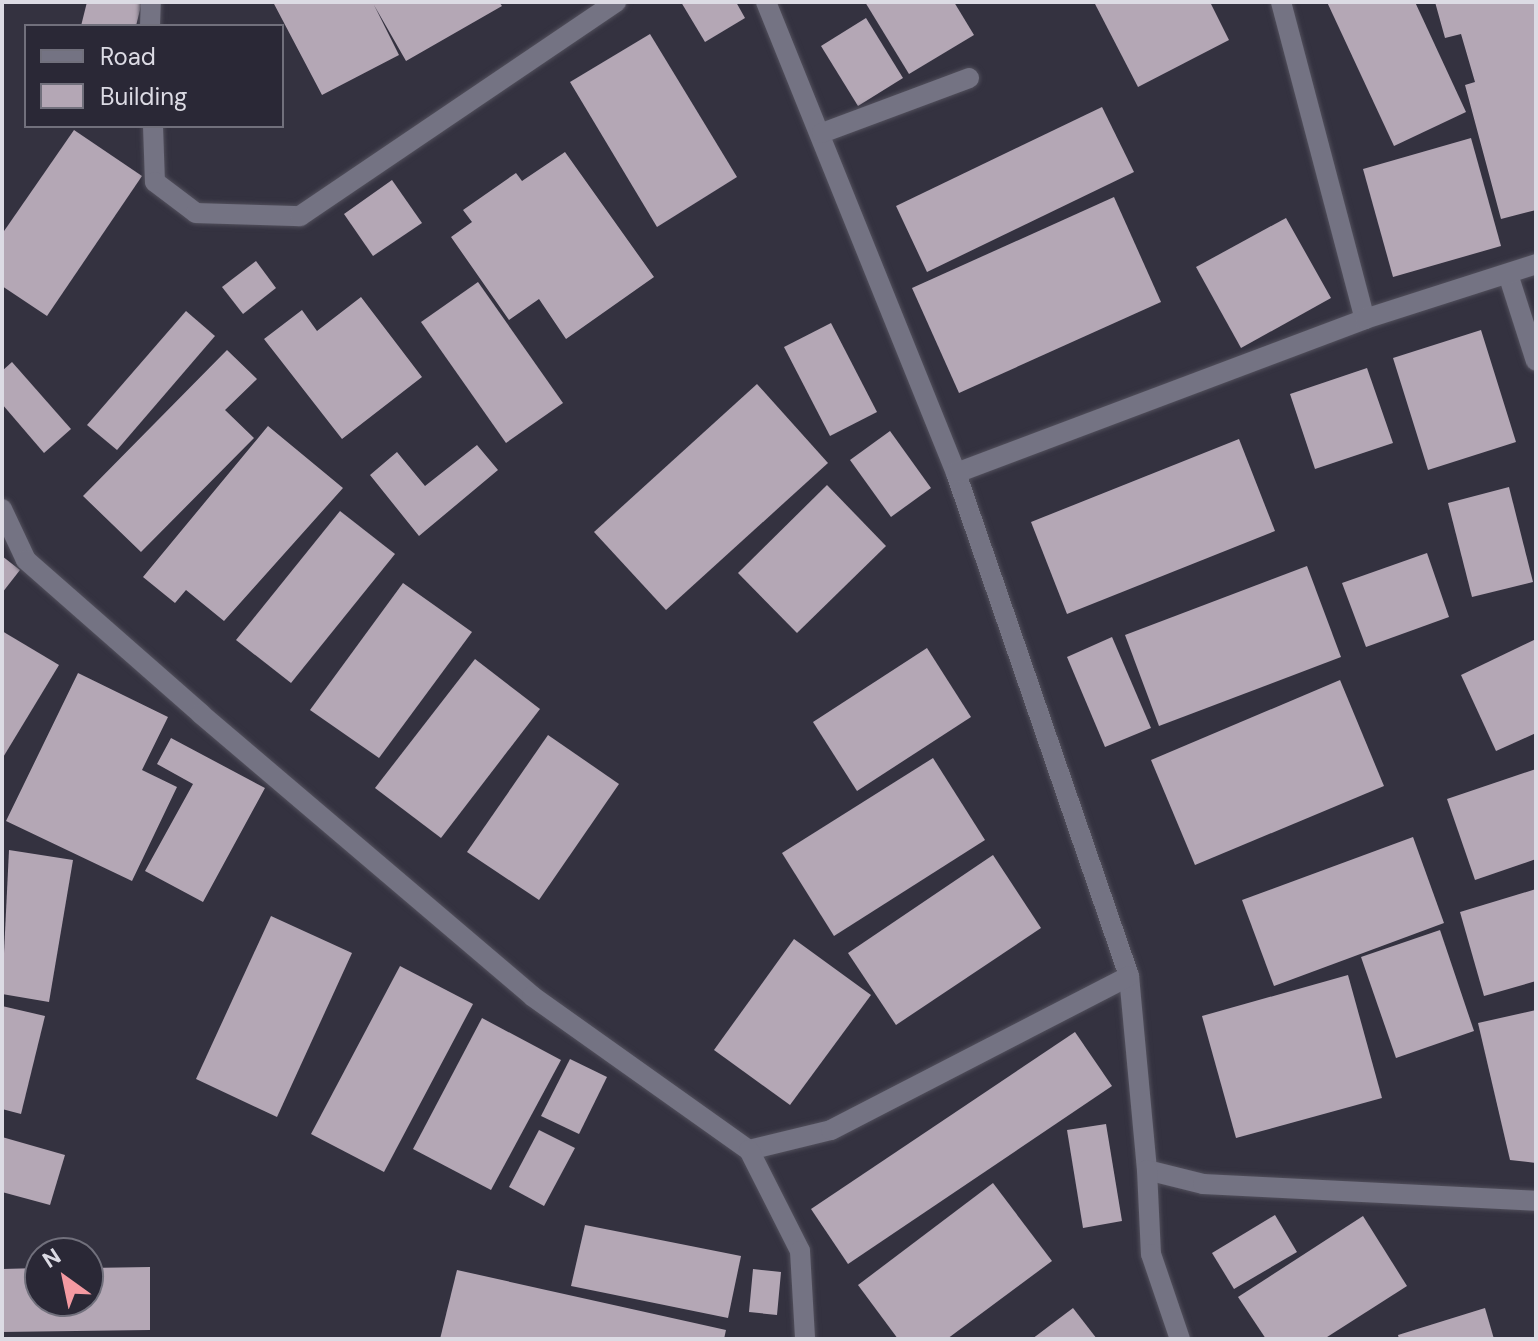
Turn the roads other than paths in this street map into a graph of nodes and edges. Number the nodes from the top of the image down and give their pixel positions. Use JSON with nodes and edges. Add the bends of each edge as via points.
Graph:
{"nodes":[{"id":1,"x":151,"y":2,"type":"edge"},
{"id":2,"x":616,"y":2,"type":"edge"},
{"id":3,"x":766,"y":2,"type":"edge"},
{"id":4,"x":1281,"y":2,"type":"edge"},
{"id":5,"x":150,"y":24,"type":"edge"},
{"id":6,"x":969,"y":78,"type":"dead end"},
{"id":7,"x":153,"y":128,"type":"edge"},
{"id":8,"x":822,"y":133,"type":"junction"},
{"id":9,"x":1536,"y":264,"type":"edge"},
{"id":10,"x":1508,"y":274,"type":"junction"},
{"id":11,"x":1365,"y":319,"type":"junction"},
{"id":12,"x":1536,"y":361,"type":"edge"},
{"id":13,"x":956,"y":473,"type":"junction"},
{"id":14,"x":2,"y":509,"type":"edge"},
{"id":15,"x":1129,"y":976,"type":"junction"},
{"id":16,"x":749,"y":1150,"type":"junction"},
{"id":17,"x":1147,"y":1170,"type":"junction"},
{"id":18,"x":1536,"y":1201,"type":"edge"},
{"id":19,"x":805,"y":1339,"type":"edge"},
{"id":20,"x":1180,"y":1339,"type":"edge"}],
"edges":[{"from":1,"to":5,"type":"street"},
{"from":2,"to":7,"type":"street","via":[[300,216],[196,213],[155,182]]},
{"from":3,"to":8,"type":"street"},
{"from":4,"to":11,"type":"street"},
{"from":6,"to":8,"type":"street"},
{"from":8,"to":13,"type":"street"},
{"from":9,"to":10,"type":"street"},
{"from":10,"to":11,"type":"street"},
{"from":10,"to":12,"type":"street"},
{"from":11,"to":13,"type":"street"},
{"from":13,"to":15,"type":"street"},
{"from":14,"to":16,"type":"street","via":[[26,560],[201,714],[532,996]]},
{"from":15,"to":16,"type":"street","via":[[831,1130]]},
{"from":15,"to":17,"type":"street"},
{"from":16,"to":19,"type":"street","via":[[800,1251]]},
{"from":17,"to":18,"type":"street","via":[[1203,1184]]},
{"from":17,"to":20,"type":"street","via":[[1151,1254]]}]}
